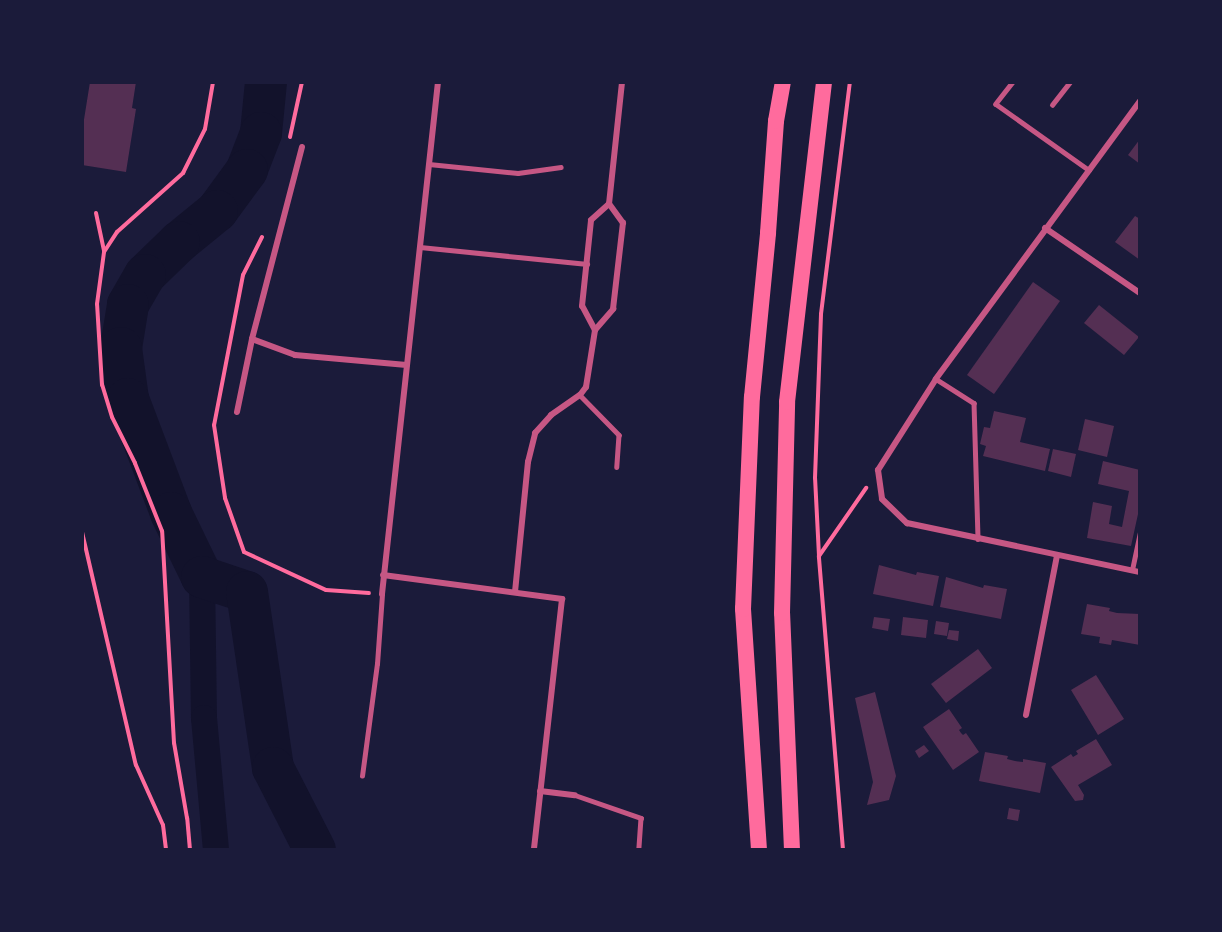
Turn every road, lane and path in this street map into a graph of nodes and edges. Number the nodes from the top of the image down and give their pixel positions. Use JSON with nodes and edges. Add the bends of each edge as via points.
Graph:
{"nodes":[{"id":1,"x":213,"y":82,"type":"edge"},
{"id":2,"x":302,"y":82,"type":"edge"},
{"id":3,"x":438,"y":82,"type":"edge"},
{"id":4,"x":622,"y":82,"type":"edge"},
{"id":5,"x":783,"y":82,"type":"edge"},
{"id":6,"x":824,"y":82,"type":"edge"},
{"id":7,"x":850,"y":82,"type":"edge"},
{"id":8,"x":1013,"y":82,"type":"edge"},
{"id":9,"x":1070,"y":82,"type":"edge"},
{"id":10,"x":1140,"y":101,"type":"edge"},
{"id":11,"x":1052,"y":105,"type":"dead end"},
{"id":12,"x":289,"y":140,"type":"dead end"},
{"id":13,"x":302,"y":147,"type":"dead end"},
{"id":14,"x":429,"y":164,"type":"junction"},
{"id":15,"x":561,"y":166,"type":"dead end"},
{"id":16,"x":1089,"y":170,"type":"junction"},
{"id":17,"x":609,"y":204,"type":"junction"},
{"id":18,"x":96,"y":213,"type":"dead end"},
{"id":19,"x":1046,"y":228,"type":"junction"},
{"id":20,"x":266,"y":229,"type":"dead end"},
{"id":21,"x":420,"y":247,"type":"junction"},
{"id":22,"x":104,"y":252,"type":"junction"},
{"id":23,"x":586,"y":264,"type":"junction"},
{"id":24,"x":1140,"y":293,"type":"edge"},
{"id":25,"x":595,"y":330,"type":"junction"},
{"id":26,"x":252,"y":339,"type":"junction"},
{"id":27,"x":407,"y":365,"type":"junction"},
{"id":28,"x":936,"y":379,"type":"junction"},
{"id":29,"x":580,"y":395,"type":"junction"},
{"id":30,"x":237,"y":412,"type":"dead end"},
{"id":31,"x":617,"y":467,"type":"dead end"},
{"id":32,"x":878,"y":470,"type":"junction"},
{"id":33,"x":82,"y":532,"type":"edge"},
{"id":34,"x":1140,"y":533,"type":"edge"},
{"id":35,"x":978,"y":539,"type":"junction"},
{"id":36,"x":1057,"y":555,"type":"junction"},
{"id":37,"x":819,"y":556,"type":"junction"},
{"id":38,"x":1132,"y":570,"type":"junction"},
{"id":39,"x":1140,"y":572,"type":"edge"},
{"id":40,"x":383,"y":575,"type":"junction"},
{"id":41,"x":515,"y":592,"type":"junction"},
{"id":42,"x":382,"y":594,"type":"junction"},
{"id":43,"x":1026,"y":715,"type":"dead end"},
{"id":44,"x":362,"y":776,"type":"dead end"},
{"id":45,"x":540,"y":791,"type":"junction"},
{"id":46,"x":575,"y":795,"type":"joint"},
{"id":47,"x":166,"y":849,"type":"edge"},
{"id":48,"x":189,"y":849,"type":"edge"},
{"id":49,"x":534,"y":849,"type":"edge"},
{"id":50,"x":639,"y":849,"type":"edge"},
{"id":51,"x":759,"y":849,"type":"edge"},
{"id":52,"x":792,"y":849,"type":"edge"},
{"id":53,"x":843,"y":849,"type":"edge"}],
"edges":[{"from":1,"to":22,"type":"path","via":[[205,129],[183,173],[117,232]]},
{"from":2,"to":12,"type":"path"},
{"from":3,"to":14,"type":"street"},
{"from":4,"to":17,"type":"street"},
{"from":5,"to":51,"type":"highway","via":[[776,121],[752,397],[743,609]]},
{"from":6,"to":52,"type":"highway","via":[[787,402],[782,613]]},
{"from":7,"to":37,"type":"path","via":[[821,314],[815,478]]},
{"from":8,"to":16,"type":"lane","via":[[996,104]]},
{"from":9,"to":11,"type":"lane"},
{"from":10,"to":16,"type":"street"},
{"from":13,"to":26,"type":"street"},
{"from":14,"to":15,"type":"lane","via":[[518,173]]},
{"from":14,"to":21,"type":"street"},
{"from":16,"to":19,"type":"street"},
{"from":17,"to":23,"type":"street","via":[[591,220]]},
{"from":17,"to":25,"type":"street","via":[[623,223],[613,309]]},
{"from":18,"to":22,"type":"path"},
{"from":19,"to":24,"type":"street"},
{"from":19,"to":28,"type":"street"},
{"from":20,"to":42,"type":"path","via":[[243,275],[214,425],[225,498],[244,552],[326,590]]},
{"from":21,"to":23,"type":"lane"},
{"from":21,"to":27,"type":"street"},
{"from":22,"to":48,"type":"path","via":[[97,304],[102,385],[162,531],[174,743],[188,818]]},
{"from":23,"to":25,"type":"street","via":[[582,306]]},
{"from":25,"to":29,"type":"street","via":[[590,376]]},
{"from":26,"to":27,"type":"street","via":[[295,355]]},
{"from":26,"to":30,"type":"street"},
{"from":27,"to":40,"type":"street"},
{"from":28,"to":32,"type":"street"},
{"from":28,"to":35,"type":"lane","via":[[974,403]]},
{"from":29,"to":31,"type":"lane","via":[[619,435]]},
{"from":29,"to":41,"type":"street","via":[[551,415],[535,433],[528,462]]},
{"from":32,"to":35,"type":"street","via":[[882,499],[907,523]]},
{"from":32,"to":37,"type":"path"},
{"from":33,"to":47,"type":"path","via":[[136,765],[163,825]]},
{"from":34,"to":38,"type":"lane"},
{"from":35,"to":36,"type":"street"},
{"from":36,"to":38,"type":"street"},
{"from":36,"to":43,"type":"street"},
{"from":37,"to":53,"type":"path"},
{"from":38,"to":39,"type":"street"},
{"from":40,"to":41,"type":"street"},
{"from":40,"to":42,"type":"street"},
{"from":41,"to":45,"type":"street","via":[[562,598]]},
{"from":42,"to":44,"type":"lane"},
{"from":45,"to":46,"type":"street"},
{"from":45,"to":49,"type":"street"},
{"from":46,"to":50,"type":"lane","via":[[641,818]]}]}
